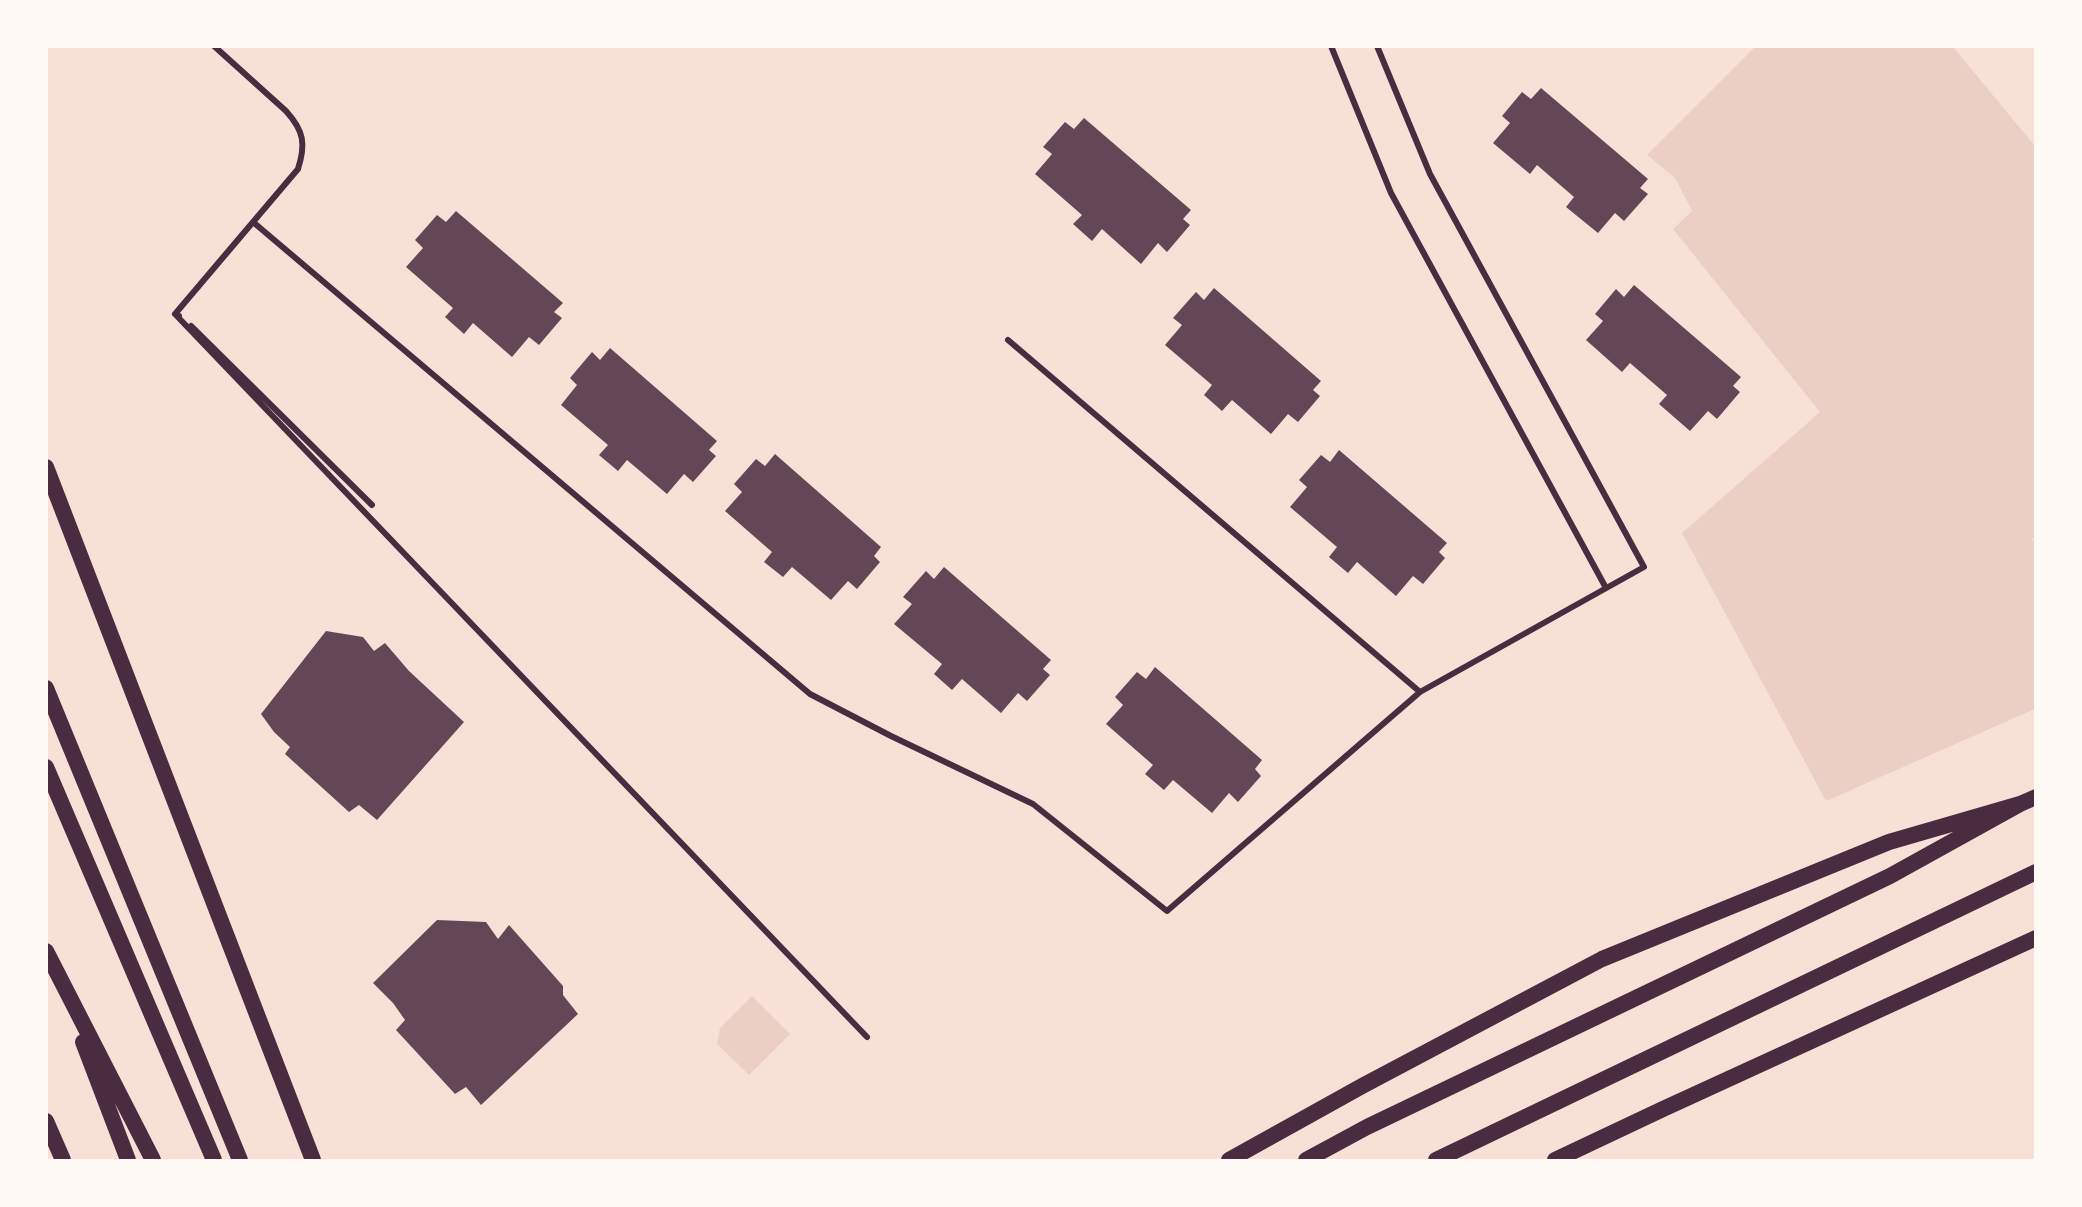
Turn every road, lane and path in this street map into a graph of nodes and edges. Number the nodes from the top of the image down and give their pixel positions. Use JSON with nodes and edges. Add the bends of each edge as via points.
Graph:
{"nodes":[{"id":1,"x":214,"y":46,"type":"edge"},
{"id":2,"x":1331,"y":46,"type":"edge"},
{"id":3,"x":1377,"y":46,"type":"edge"},
{"id":4,"x":253,"y":222,"type":"junction"},
{"id":5,"x":175,"y":314,"type":"junction"},
{"id":6,"x":1008,"y":340,"type":"dead end"},
{"id":7,"x":46,"y":467,"type":"edge"},
{"id":8,"x":372,"y":505,"type":"dead end"},
{"id":9,"x":1606,"y":588,"type":"junction"},
{"id":10,"x":46,"y":688,"type":"edge"},
{"id":11,"x":1420,"y":692,"type":"junction"},
{"id":12,"x":46,"y":767,"type":"edge"},
{"id":13,"x":2036,"y":797,"type":"edge"},
{"id":14,"x":2020,"y":804,"type":"junction"},
{"id":15,"x":2036,"y":872,"type":"edge"},
{"id":16,"x":2036,"y":938,"type":"edge"},
{"id":17,"x":46,"y":945,"type":"edge"},
{"id":18,"x":46,"y":951,"type":"edge"},
{"id":19,"x":867,"y":1037,"type":"dead end"},
{"id":20,"x":46,"y":1121,"type":"edge"},
{"id":21,"x":63,"y":1161,"type":"edge"},
{"id":22,"x":128,"y":1161,"type":"edge"},
{"id":23,"x":153,"y":1161,"type":"edge"},
{"id":24,"x":214,"y":1161,"type":"edge"},
{"id":25,"x":240,"y":1161,"type":"edge"},
{"id":26,"x":313,"y":1161,"type":"edge"},
{"id":27,"x":1229,"y":1161,"type":"edge"},
{"id":28,"x":1306,"y":1161,"type":"edge"},
{"id":29,"x":1436,"y":1161,"type":"edge"},
{"id":30,"x":1555,"y":1161,"type":"edge"}],
"edges":[{"from":1,"to":4,"type":"street","via":[[286,111],[297,123],[302,138],[298,169]]},
{"from":2,"to":9,"type":"street","via":[[1390,193]]},
{"from":3,"to":9,"type":"street","via":[[1430,174],[1644,567]]},
{"from":4,"to":5,"type":"street"},
{"from":4,"to":11,"type":"street","via":[[810,694],[1033,804],[1167,911]]},
{"from":5,"to":8,"type":"street","via":[[198,331]]},
{"from":5,"to":19,"type":"street"},
{"from":6,"to":11,"type":"street"},
{"from":7,"to":26,"type":"highway"},
{"from":9,"to":11,"type":"street"},
{"from":10,"to":25,"type":"highway"},
{"from":12,"to":24,"type":"highway"},
{"from":13,"to":14,"type":"highway"},
{"from":14,"to":27,"type":"highway","via":[[1889,842],[1602,959]]},
{"from":14,"to":28,"type":"highway","via":[[1890,876],[1378,1122]]},
{"from":15,"to":29,"type":"highway"},
{"from":16,"to":30,"type":"highway"},
{"from":17,"to":22,"type":"highway"},
{"from":18,"to":23,"type":"highway"},
{"from":20,"to":21,"type":"highway"}]}
